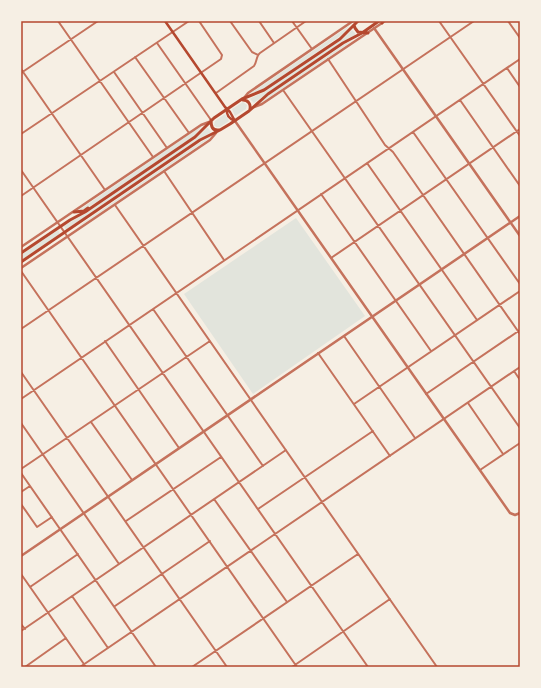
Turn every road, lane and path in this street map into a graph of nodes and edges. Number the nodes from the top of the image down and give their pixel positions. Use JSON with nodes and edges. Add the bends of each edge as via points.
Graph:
{"nodes":[{"id":1,"x":58,"y":21,"type":"edge"},
{"id":2,"x":98,"y":21,"type":"edge"},
{"id":3,"x":165,"y":21,"type":"edge"},
{"id":4,"x":189,"y":21,"type":"edge"},
{"id":5,"x":199,"y":21,"type":"edge"},
{"id":6,"x":230,"y":21,"type":"edge"},
{"id":7,"x":259,"y":21,"type":"edge"},
{"id":8,"x":292,"y":21,"type":"edge"},
{"id":9,"x":306,"y":21,"type":"edge"},
{"id":10,"x":382,"y":21,"type":"edge"},
{"id":11,"x":439,"y":21,"type":"edge"},
{"id":12,"x":474,"y":21,"type":"edge"},
{"id":13,"x":508,"y":21,"type":"edge"},
{"id":14,"x":355,"y":22,"type":"edge"},
{"id":15,"x":296,"y":27,"type":"junction"},
{"id":16,"x":374,"y":28,"type":"junction"},
{"id":17,"x":173,"y":32,"type":"junction"},
{"id":18,"x":362,"y":32,"type":"junction"},
{"id":19,"x":368,"y":33,"type":"junction"},
{"id":20,"x":450,"y":37,"type":"junction"},
{"id":21,"x":520,"y":38,"type":"edge"},
{"id":22,"x":71,"y":40,"type":"junction"},
{"id":23,"x":157,"y":43,"type":"junction"},
{"id":24,"x":274,"y":43,"type":"junction"},
{"id":25,"x":312,"y":49,"type":"junction"},
{"id":26,"x":258,"y":55,"type":"junction"},
{"id":27,"x":135,"y":57,"type":"junction"},
{"id":28,"x":328,"y":59,"type":"junction"},
{"id":29,"x":520,"y":59,"type":"edge"},
{"id":30,"x":507,"y":68,"type":"junction"},
{"id":31,"x":21,"y":69,"type":"edge"},
{"id":32,"x":403,"y":70,"type":"junction"},
{"id":33,"x":114,"y":72,"type":"junction"},
{"id":34,"x":22,"y":73,"type":"edge"},
{"id":35,"x":201,"y":73,"type":"junction"},
{"id":36,"x":100,"y":81,"type":"junction"},
{"id":37,"x":186,"y":83,"type":"junction"},
{"id":38,"x":484,"y":84,"type":"junction"},
{"id":39,"x":520,"y":86,"type":"edge"},
{"id":40,"x":283,"y":90,"type":"junction"},
{"id":41,"x":216,"y":93,"type":"junction"},
{"id":42,"x":164,"y":98,"type":"junction"},
{"id":43,"x":244,"y":98,"type":"junction"},
{"id":44,"x":460,"y":100,"type":"junction"},
{"id":45,"x":240,"y":101,"type":"junction"},
{"id":46,"x":356,"y":102,"type":"junction"},
{"id":47,"x":253,"y":107,"type":"junction"},
{"id":48,"x":227,"y":109,"type":"junction"},
{"id":49,"x":247,"y":112,"type":"junction"},
{"id":50,"x":52,"y":113,"type":"junction"},
{"id":51,"x":142,"y":113,"type":"junction"},
{"id":52,"x":436,"y":116,"type":"junction"},
{"id":53,"x":210,"y":121,"type":"junction"},
{"id":54,"x":235,"y":121,"type":"junction"},
{"id":55,"x":128,"y":122,"type":"junction"},
{"id":56,"x":520,"y":129,"type":"edge"},
{"id":57,"x":222,"y":130,"type":"junction"},
{"id":58,"x":517,"y":131,"type":"junction"},
{"id":59,"x":216,"y":132,"type":"junction"},
{"id":60,"x":312,"y":132,"type":"junction"},
{"id":61,"x":413,"y":132,"type":"junction"},
{"id":62,"x":189,"y":133,"type":"junction"},
{"id":63,"x":21,"y":134,"type":"edge"},
{"id":64,"x":520,"y":136,"type":"edge"},
{"id":65,"x":493,"y":147,"type":"junction"},
{"id":66,"x":167,"y":148,"type":"junction"},
{"id":67,"x":389,"y":148,"type":"junction"},
{"id":68,"x":81,"y":155,"type":"junction"},
{"id":69,"x":153,"y":157,"type":"junction"},
{"id":70,"x":367,"y":163,"type":"junction"},
{"id":71,"x":265,"y":164,"type":"junction"},
{"id":72,"x":469,"y":164,"type":"junction"},
{"id":73,"x":21,"y":170,"type":"edge"},
{"id":74,"x":164,"y":171,"type":"junction"},
{"id":75,"x":345,"y":178,"type":"junction"},
{"id":76,"x":447,"y":179,"type":"junction"},
{"id":77,"x":520,"y":186,"type":"edge"},
{"id":78,"x":33,"y":187,"type":"junction"},
{"id":79,"x":106,"y":190,"type":"junction"},
{"id":80,"x":321,"y":194,"type":"junction"},
{"id":81,"x":111,"y":195,"type":"junction"},
{"id":82,"x":423,"y":195,"type":"junction"},
{"id":83,"x":21,"y":196,"type":"edge"},
{"id":84,"x":115,"y":205,"type":"junction"},
{"id":85,"x":298,"y":210,"type":"junction"},
{"id":86,"x":400,"y":210,"type":"junction"},
{"id":87,"x":74,"y":212,"type":"junction"},
{"id":88,"x":192,"y":213,"type":"junction"},
{"id":89,"x":520,"y":216,"type":"edge"},
{"id":90,"x":58,"y":223,"type":"junction"},
{"id":91,"x":510,"y":223,"type":"junction"},
{"id":92,"x":60,"y":226,"type":"junction"},
{"id":93,"x":378,"y":226,"type":"junction"},
{"id":94,"x":65,"y":233,"type":"junction"},
{"id":95,"x":520,"y":236,"type":"edge"},
{"id":96,"x":68,"y":237,"type":"junction"},
{"id":97,"x":488,"y":238,"type":"junction"},
{"id":98,"x":355,"y":242,"type":"junction"},
{"id":99,"x":144,"y":246,"type":"junction"},
{"id":100,"x":21,"y":247,"type":"edge"},
{"id":101,"x":21,"y":252,"type":"edge"},
{"id":102,"x":464,"y":254,"type":"junction"},
{"id":103,"x":331,"y":258,"type":"junction"},
{"id":104,"x":224,"y":260,"type":"junction"},
{"id":105,"x":21,"y":262,"type":"edge"},
{"id":106,"x":21,"y":270,"type":"edge"},
{"id":107,"x":442,"y":270,"type":"junction"},
{"id":108,"x":96,"y":278,"type":"junction"},
{"id":109,"x":520,"y":284,"type":"edge"},
{"id":110,"x":420,"y":285,"type":"junction"},
{"id":111,"x":520,"y":291,"type":"edge"},
{"id":112,"x":176,"y":293,"type":"junction"},
{"id":113,"x":396,"y":301,"type":"junction"},
{"id":114,"x":500,"y":305,"type":"junction"},
{"id":115,"x":153,"y":309,"type":"junction"},
{"id":116,"x":48,"y":310,"type":"junction"},
{"id":117,"x":372,"y":317,"type":"junction"},
{"id":118,"x":477,"y":320,"type":"junction"},
{"id":119,"x":129,"y":325,"type":"junction"},
{"id":120,"x":21,"y":329,"type":"edge"},
{"id":121,"x":519,"y":332,"type":"edge"},
{"id":122,"x":455,"y":335,"type":"junction"},
{"id":123,"x":344,"y":336,"type":"junction"},
{"id":124,"x":105,"y":341,"type":"junction"},
{"id":125,"x":210,"y":341,"type":"junction"},
{"id":126,"x":431,"y":351,"type":"junction"},
{"id":127,"x":318,"y":354,"type":"junction"},
{"id":128,"x":186,"y":357,"type":"junction"},
{"id":129,"x":81,"y":358,"type":"junction"},
{"id":130,"x":474,"y":362,"type":"junction"},
{"id":131,"x":520,"y":367,"type":"edge"},
{"id":132,"x":408,"y":368,"type":"junction"},
{"id":133,"x":21,"y":372,"type":"edge"},
{"id":134,"x":514,"y":372,"type":"junction"},
{"id":135,"x":162,"y":373,"type":"junction"},
{"id":136,"x":520,"y":380,"type":"edge"},
{"id":137,"x":380,"y":387,"type":"junction"},
{"id":138,"x":491,"y":387,"type":"junction"},
{"id":139,"x":138,"y":389,"type":"junction"},
{"id":140,"x":34,"y":390,"type":"junction"},
{"id":141,"x":426,"y":394,"type":"junction"},
{"id":142,"x":21,"y":399,"type":"edge"},
{"id":143,"x":251,"y":400,"type":"junction"},
{"id":144,"x":468,"y":403,"type":"junction"},
{"id":145,"x":354,"y":404,"type":"junction"},
{"id":146,"x":115,"y":406,"type":"junction"},
{"id":147,"x":227,"y":416,"type":"junction"},
{"id":148,"x":444,"y":419,"type":"junction"},
{"id":149,"x":91,"y":422,"type":"junction"},
{"id":150,"x":21,"y":423,"type":"edge"},
{"id":151,"x":520,"y":428,"type":"edge"},
{"id":152,"x":373,"y":431,"type":"junction"},
{"id":153,"x":204,"y":432,"type":"junction"},
{"id":154,"x":67,"y":438,"type":"junction"},
{"id":155,"x":416,"y":438,"type":"junction"},
{"id":156,"x":520,"y":443,"type":"edge"},
{"id":157,"x":179,"y":448,"type":"junction"},
{"id":158,"x":286,"y":450,"type":"junction"},
{"id":159,"x":43,"y":454,"type":"junction"},
{"id":160,"x":503,"y":454,"type":"junction"},
{"id":161,"x":390,"y":456,"type":"junction"},
{"id":162,"x":221,"y":457,"type":"junction"},
{"id":163,"x":156,"y":464,"type":"junction"},
{"id":164,"x":263,"y":466,"type":"junction"},
{"id":165,"x":21,"y":469,"type":"edge"},
{"id":166,"x":480,"y":470,"type":"junction"},
{"id":167,"x":21,"y":473,"type":"edge"},
{"id":168,"x":305,"y":477,"type":"junction"},
{"id":169,"x":132,"y":480,"type":"junction"},
{"id":170,"x":239,"y":482,"type":"junction"},
{"id":171,"x":30,"y":486,"type":"junction"},
{"id":172,"x":173,"y":489,"type":"junction"},
{"id":173,"x":21,"y":492,"type":"edge"},
{"id":174,"x":108,"y":496,"type":"junction"},
{"id":175,"x":214,"y":499,"type":"junction"},
{"id":176,"x":322,"y":502,"type":"junction"},
{"id":177,"x":21,"y":504,"type":"edge"},
{"id":178,"x":258,"y":509,"type":"junction"},
{"id":179,"x":84,"y":513,"type":"junction"},
{"id":180,"x":520,"y":513,"type":"edge"},
{"id":181,"x":191,"y":515,"type":"junction"},
{"id":182,"x":52,"y":517,"type":"junction"},
{"id":183,"x":126,"y":522,"type":"junction"},
{"id":184,"x":60,"y":529,"type":"junction"},
{"id":185,"x":275,"y":534,"type":"junction"},
{"id":186,"x":210,"y":542,"type":"junction"},
{"id":187,"x":144,"y":547,"type":"junction"},
{"id":188,"x":251,"y":551,"type":"junction"},
{"id":189,"x":78,"y":554,"type":"junction"},
{"id":190,"x":358,"y":554,"type":"junction"},
{"id":191,"x":21,"y":556,"type":"edge"},
{"id":192,"x":119,"y":564,"type":"junction"},
{"id":193,"x":227,"y":567,"type":"junction"},
{"id":194,"x":21,"y":574,"type":"edge"},
{"id":195,"x":162,"y":574,"type":"junction"},
{"id":196,"x":96,"y":580,"type":"junction"},
{"id":197,"x":311,"y":586,"type":"junction"},
{"id":198,"x":30,"y":587,"type":"junction"},
{"id":199,"x":72,"y":596,"type":"junction"},
{"id":200,"x":180,"y":599,"type":"junction"},
{"id":201,"x":390,"y":599,"type":"junction"},
{"id":202,"x":287,"y":602,"type":"junction"},
{"id":203,"x":114,"y":606,"type":"junction"},
{"id":204,"x":48,"y":613,"type":"junction"},
{"id":205,"x":263,"y":618,"type":"junction"},
{"id":206,"x":21,"y":624,"type":"edge"},
{"id":207,"x":24,"y":629,"type":"junction"},
{"id":208,"x":21,"y":631,"type":"edge"},
{"id":209,"x":132,"y":632,"type":"junction"},
{"id":210,"x":343,"y":632,"type":"junction"},
{"id":211,"x":66,"y":638,"type":"junction"},
{"id":212,"x":108,"y":648,"type":"junction"},
{"id":213,"x":216,"y":651,"type":"junction"},
{"id":214,"x":85,"y":666,"type":"edge"},
{"id":215,"x":296,"y":666,"type":"edge"},
{"id":216,"x":25,"y":667,"type":"edge"},
{"id":217,"x":80,"y":667,"type":"edge"},
{"id":218,"x":156,"y":667,"type":"edge"},
{"id":219,"x":192,"y":667,"type":"edge"},
{"id":220,"x":228,"y":667,"type":"edge"},
{"id":221,"x":292,"y":667,"type":"edge"},
{"id":222,"x":368,"y":667,"type":"edge"},
{"id":223,"x":437,"y":667,"type":"edge"}],
"edges":[{"from":1,"to":22,"type":"street"},
{"from":2,"to":22,"type":"street"},
{"from":3,"to":17,"type":"main road"},
{"from":4,"to":17,"type":"street"},
{"from":5,"to":35,"type":"street","via":[[223,56]]},
{"from":6,"to":26,"type":"street","via":[[252,52]]},
{"from":7,"to":24,"type":"street"},
{"from":8,"to":15,"type":"street"},
{"from":9,"to":15,"type":"street"},
{"from":10,"to":16,"type":"street"},
{"from":10,"to":18,"type":"main road"},
{"from":11,"to":20,"type":"street"},
{"from":12,"to":20,"type":"street"},
{"from":13,"to":21,"type":"street"},
{"from":14,"to":18,"type":"main road","via":[[355,29]]},
{"from":14,"to":25,"type":"street"},
{"from":14,"to":43,"type":"main road","via":[[340,39],[261,92]]},
{"from":15,"to":24,"type":"street"},
{"from":15,"to":25,"type":"street"},
{"from":16,"to":19,"type":"street"},
{"from":16,"to":32,"type":"street"},
{"from":17,"to":23,"type":"street"},
{"from":17,"to":35,"type":"main road"},
{"from":18,"to":19,"type":"main road"},
{"from":18,"to":47,"type":"main road"},
{"from":19,"to":28,"type":"street"},
{"from":20,"to":32,"type":"street"},
{"from":20,"to":38,"type":"street"},
{"from":22,"to":34,"type":"street"},
{"from":22,"to":36,"type":"street"},
{"from":23,"to":27,"type":"street"},
{"from":23,"to":37,"type":"street"},
{"from":24,"to":26,"type":"street"},
{"from":25,"to":43,"type":"street"},
{"from":26,"to":41,"type":"street","via":[[254,67]]},
{"from":27,"to":33,"type":"street"},
{"from":27,"to":42,"type":"street"},
{"from":28,"to":40,"type":"street"},
{"from":28,"to":46,"type":"street"},
{"from":29,"to":30,"type":"street"},
{"from":30,"to":38,"type":"street"},
{"from":30,"to":39,"type":"street"},
{"from":31,"to":34,"type":"street"},
{"from":32,"to":46,"type":"street"},
{"from":32,"to":52,"type":"street"},
{"from":33,"to":36,"type":"street"},
{"from":33,"to":51,"type":"street"},
{"from":34,"to":50,"type":"street"},
{"from":35,"to":37,"type":"street"},
{"from":35,"to":41,"type":"main road"},
{"from":36,"to":50,"type":"street"},
{"from":36,"to":55,"type":"street"},
{"from":37,"to":42,"type":"street"},
{"from":37,"to":53,"type":"street"},
{"from":38,"to":44,"type":"street"},
{"from":38,"to":58,"type":"street"},
{"from":40,"to":47,"type":"street","via":[[261,105]]},
{"from":40,"to":60,"type":"street"},
{"from":41,"to":48,"type":"main road"},
{"from":42,"to":51,"type":"street"},
{"from":42,"to":62,"type":"street"},
{"from":43,"to":45,"type":"main road"},
{"from":44,"to":52,"type":"street"},
{"from":44,"to":65,"type":"street"},
{"from":45,"to":48,"type":"main road"},
{"from":45,"to":49,"type":"main road","via":[[245,100],[249,103],[250,108]]},
{"from":46,"to":60,"type":"street"},
{"from":46,"to":67,"type":"street"},
{"from":47,"to":49,"type":"main road"},
{"from":48,"to":53,"type":"main road"},
{"from":48,"to":54,"type":"main road","via":[[230,119]]},
{"from":49,"to":54,"type":"main road"},
{"from":50,"to":63,"type":"street"},
{"from":50,"to":68,"type":"street"},
{"from":51,"to":55,"type":"street"},
{"from":51,"to":66,"type":"street"},
{"from":52,"to":61,"type":"street"},
{"from":52,"to":72,"type":"street"},
{"from":53,"to":57,"type":"main road","via":[[213,128],[217,131]]},
{"from":53,"to":62,"type":"street"},
{"from":53,"to":81,"type":"main road","via":[[195,137]]},
{"from":54,"to":57,"type":"main road"},
{"from":54,"to":71,"type":"street"},
{"from":55,"to":68,"type":"street"},
{"from":55,"to":69,"type":"street"},
{"from":56,"to":58,"type":"street"},
{"from":57,"to":59,"type":"main road"},
{"from":58,"to":64,"type":"street"},
{"from":58,"to":65,"type":"street"},
{"from":59,"to":74,"type":"street","via":[[210,140]]},
{"from":59,"to":94,"type":"main road","via":[[200,140]]},
{"from":60,"to":71,"type":"street"},
{"from":60,"to":75,"type":"street"},
{"from":61,"to":67,"type":"street"},
{"from":61,"to":76,"type":"street"},
{"from":62,"to":66,"type":"street"},
{"from":65,"to":72,"type":"street"},
{"from":65,"to":77,"type":"street"},
{"from":66,"to":69,"type":"street"},
{"from":67,"to":70,"type":"street"},
{"from":67,"to":82,"type":"street"},
{"from":68,"to":78,"type":"street"},
{"from":68,"to":79,"type":"street"},
{"from":69,"to":79,"type":"street"},
{"from":70,"to":75,"type":"street"},
{"from":70,"to":86,"type":"street"},
{"from":71,"to":85,"type":"street"},
{"from":71,"to":88,"type":"street"},
{"from":72,"to":76,"type":"street"},
{"from":72,"to":91,"type":"street"},
{"from":73,"to":78,"type":"street"},
{"from":74,"to":84,"type":"street"},
{"from":74,"to":88,"type":"street"},
{"from":75,"to":80,"type":"street"},
{"from":75,"to":93,"type":"street"},
{"from":76,"to":82,"type":"street"},
{"from":76,"to":97,"type":"street"},
{"from":78,"to":83,"type":"street"},
{"from":78,"to":90,"type":"street"},
{"from":79,"to":87,"type":"street"},
{"from":80,"to":85,"type":"street"},
{"from":80,"to":98,"type":"street"},
{"from":81,"to":87,"type":"main road","via":[[85,210]]},
{"from":81,"to":92,"type":"main road"},
{"from":82,"to":86,"type":"street"},
{"from":82,"to":102,"type":"street"},
{"from":84,"to":96,"type":"street"},
{"from":84,"to":99,"type":"street"},
{"from":85,"to":103,"type":"street"},
{"from":85,"to":104,"type":"street"},
{"from":86,"to":93,"type":"street"},
{"from":86,"to":107,"type":"street"},
{"from":87,"to":90,"type":"street"},
{"from":88,"to":99,"type":"street"},
{"from":88,"to":104,"type":"street"},
{"from":89,"to":91,"type":"street"},
{"from":90,"to":92,"type":"street"},
{"from":90,"to":100,"type":"street"},
{"from":91,"to":95,"type":"street"},
{"from":91,"to":97,"type":"street"},
{"from":92,"to":94,"type":"street"},
{"from":92,"to":101,"type":"main road"},
{"from":93,"to":98,"type":"street"},
{"from":93,"to":110,"type":"street"},
{"from":94,"to":96,"type":"street"},
{"from":94,"to":105,"type":"main road"},
{"from":96,"to":106,"type":"street"},
{"from":96,"to":108,"type":"street"},
{"from":97,"to":102,"type":"street"},
{"from":97,"to":109,"type":"street"},
{"from":98,"to":103,"type":"street"},
{"from":98,"to":113,"type":"street"},
{"from":99,"to":108,"type":"street"},
{"from":99,"to":112,"type":"street"},
{"from":102,"to":107,"type":"street"},
{"from":102,"to":114,"type":"street"},
{"from":103,"to":117,"type":"street"},
{"from":104,"to":112,"type":"street"},
{"from":106,"to":116,"type":"street"},
{"from":107,"to":110,"type":"street"},
{"from":107,"to":118,"type":"street"},
{"from":108,"to":116,"type":"street"},
{"from":108,"to":119,"type":"street"},
{"from":110,"to":113,"type":"street"},
{"from":110,"to":122,"type":"street"},
{"from":111,"to":114,"type":"street"},
{"from":112,"to":115,"type":"street"},
{"from":112,"to":125,"type":"street"},
{"from":113,"to":117,"type":"street"},
{"from":113,"to":126,"type":"street"},
{"from":114,"to":118,"type":"street"},
{"from":114,"to":121,"type":"street"},
{"from":115,"to":119,"type":"street"},
{"from":115,"to":128,"type":"street"},
{"from":116,"to":120,"type":"street"},
{"from":116,"to":129,"type":"street"},
{"from":117,"to":123,"type":"street"},
{"from":117,"to":132,"type":"street"},
{"from":118,"to":122,"type":"street"},
{"from":119,"to":124,"type":"street"},
{"from":119,"to":135,"type":"street"},
{"from":121,"to":130,"type":"street"},
{"from":122,"to":126,"type":"street"},
{"from":122,"to":130,"type":"street"},
{"from":123,"to":127,"type":"street"},
{"from":123,"to":137,"type":"street"},
{"from":124,"to":129,"type":"street"},
{"from":124,"to":139,"type":"street"},
{"from":125,"to":128,"type":"street"},
{"from":125,"to":143,"type":"street"},
{"from":126,"to":132,"type":"street"},
{"from":127,"to":143,"type":"street"},
{"from":127,"to":145,"type":"street"},
{"from":128,"to":135,"type":"street"},
{"from":128,"to":147,"type":"street"},
{"from":129,"to":140,"type":"street"},
{"from":129,"to":146,"type":"street"},
{"from":130,"to":138,"type":"street"},
{"from":130,"to":141,"type":"street"},
{"from":131,"to":134,"type":"street"},
{"from":132,"to":137,"type":"street"},
{"from":132,"to":141,"type":"street"},
{"from":133,"to":140,"type":"street"},
{"from":134,"to":136,"type":"street"},
{"from":134,"to":138,"type":"street"},
{"from":135,"to":139,"type":"street"},
{"from":135,"to":153,"type":"street"},
{"from":137,"to":145,"type":"street"},
{"from":137,"to":155,"type":"street"},
{"from":138,"to":144,"type":"street"},
{"from":138,"to":151,"type":"street"},
{"from":139,"to":146,"type":"street"},
{"from":139,"to":157,"type":"street"},
{"from":140,"to":142,"type":"street"},
{"from":140,"to":154,"type":"street"},
{"from":141,"to":148,"type":"street"},
{"from":143,"to":147,"type":"street"},
{"from":143,"to":158,"type":"street"},
{"from":144,"to":148,"type":"street"},
{"from":144,"to":160,"type":"street"},
{"from":145,"to":152,"type":"street"},
{"from":146,"to":149,"type":"street"},
{"from":146,"to":163,"type":"street"},
{"from":147,"to":153,"type":"street"},
{"from":147,"to":164,"type":"street"},
{"from":148,"to":155,"type":"street"},
{"from":148,"to":166,"type":"street"},
{"from":149,"to":154,"type":"street"},
{"from":149,"to":169,"type":"street"},
{"from":150,"to":159,"type":"street"},
{"from":152,"to":161,"type":"street"},
{"from":152,"to":168,"type":"street"},
{"from":153,"to":157,"type":"street"},
{"from":153,"to":162,"type":"street"},
{"from":154,"to":159,"type":"street"},
{"from":154,"to":174,"type":"street"},
{"from":155,"to":161,"type":"street"},
{"from":156,"to":160,"type":"street"},
{"from":157,"to":163,"type":"street"},
{"from":158,"to":164,"type":"street"},
{"from":158,"to":168,"type":"street"},
{"from":159,"to":165,"type":"street"},
{"from":159,"to":179,"type":"street"},
{"from":160,"to":166,"type":"street"},
{"from":161,"to":176,"type":"street"},
{"from":162,"to":170,"type":"street"},
{"from":162,"to":172,"type":"street"},
{"from":163,"to":169,"type":"street"},
{"from":163,"to":172,"type":"street"},
{"from":164,"to":170,"type":"street"},
{"from":166,"to":180,"type":"street","via":[[510,513]]},
{"from":167,"to":171,"type":"street"},
{"from":168,"to":176,"type":"street"},
{"from":168,"to":178,"type":"street"},
{"from":169,"to":174,"type":"street"},
{"from":170,"to":175,"type":"street"},
{"from":170,"to":178,"type":"street"},
{"from":171,"to":173,"type":"street"},
{"from":171,"to":182,"type":"street"},
{"from":172,"to":181,"type":"street"},
{"from":172,"to":183,"type":"street"},
{"from":174,"to":179,"type":"street"},
{"from":174,"to":183,"type":"street"},
{"from":175,"to":181,"type":"street"},
{"from":175,"to":188,"type":"street"},
{"from":176,"to":185,"type":"street"},
{"from":176,"to":190,"type":"street"},
{"from":177,"to":182,"type":"street","via":[[37,527]]},
{"from":178,"to":185,"type":"street"},
{"from":179,"to":184,"type":"street"},
{"from":179,"to":192,"type":"street"},
{"from":181,"to":186,"type":"street"},
{"from":181,"to":187,"type":"street"},
{"from":182,"to":184,"type":"street"},
{"from":183,"to":187,"type":"street"},
{"from":184,"to":189,"type":"street"},
{"from":184,"to":191,"type":"street"},
{"from":185,"to":188,"type":"street"},
{"from":185,"to":197,"type":"street"},
{"from":186,"to":193,"type":"street"},
{"from":186,"to":195,"type":"street"},
{"from":187,"to":192,"type":"street"},
{"from":187,"to":195,"type":"street"},
{"from":188,"to":193,"type":"street"},
{"from":188,"to":202,"type":"street"},
{"from":189,"to":196,"type":"street"},
{"from":189,"to":198,"type":"street"},
{"from":190,"to":197,"type":"street"},
{"from":190,"to":201,"type":"street"},
{"from":192,"to":196,"type":"street"},
{"from":193,"to":200,"type":"street"},
{"from":193,"to":205,"type":"street"},
{"from":194,"to":198,"type":"street"},
{"from":195,"to":200,"type":"street"},
{"from":195,"to":203,"type":"street"},
{"from":196,"to":199,"type":"street"},
{"from":196,"to":203,"type":"street"},
{"from":197,"to":202,"type":"street"},
{"from":197,"to":210,"type":"street"},
{"from":198,"to":204,"type":"street"},
{"from":199,"to":204,"type":"street"},
{"from":199,"to":212,"type":"street"},
{"from":200,"to":209,"type":"street"},
{"from":200,"to":213,"type":"street"},
{"from":201,"to":210,"type":"street"},
{"from":201,"to":223,"type":"street"},
{"from":202,"to":205,"type":"street"},
{"from":203,"to":209,"type":"street"},
{"from":204,"to":207,"type":"street"},
{"from":204,"to":211,"type":"street"},
{"from":205,"to":213,"type":"street"},
{"from":205,"to":215,"type":"street"},
{"from":206,"to":207,"type":"street"},
{"from":207,"to":208,"type":"street"},
{"from":209,"to":212,"type":"street"},
{"from":209,"to":218,"type":"street"},
{"from":210,"to":215,"type":"street"},
{"from":210,"to":222,"type":"street"},
{"from":211,"to":214,"type":"street"},
{"from":211,"to":216,"type":"street"},
{"from":212,"to":214,"type":"street"},
{"from":213,"to":219,"type":"street"},
{"from":213,"to":220,"type":"street"},
{"from":214,"to":217,"type":"street"},
{"from":215,"to":221,"type":"street"}]}
